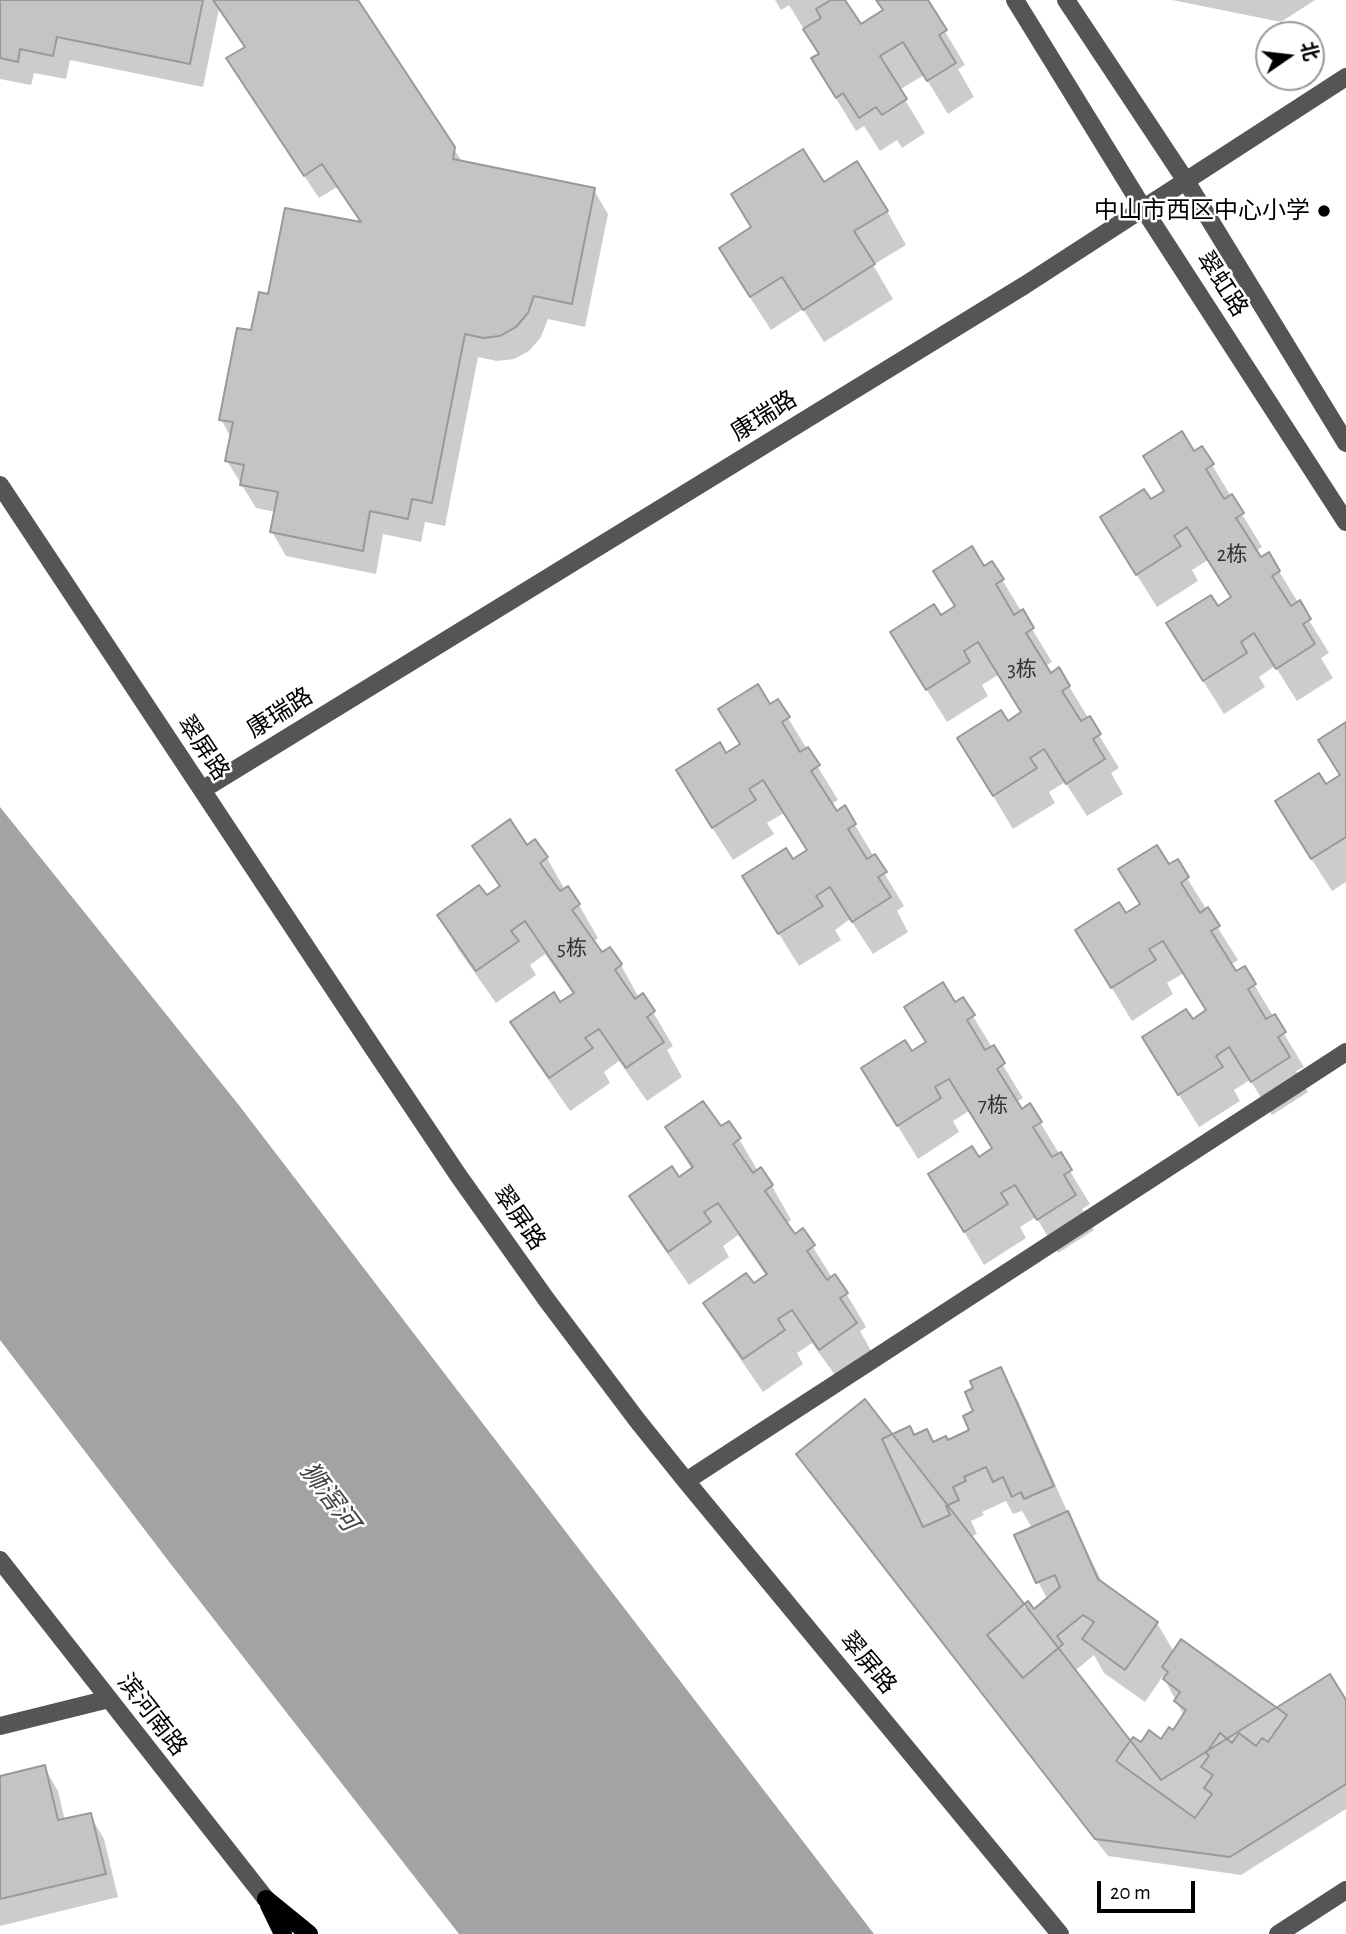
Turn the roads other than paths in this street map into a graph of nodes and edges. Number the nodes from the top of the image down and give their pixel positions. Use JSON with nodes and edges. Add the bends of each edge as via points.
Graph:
{"nodes":[{"id":1,"x":1015,"y":0,"type":"edge"},
{"id":2,"x":1066,"y":0,"type":"edge"},
{"id":3,"x":1346,"y":77,"type":"edge"},
{"id":4,"x":1186,"y":181,"type":"junction"},
{"id":5,"x":1143,"y":208,"type":"junction"},
{"id":6,"x":1346,"y":443,"type":"edge"},
{"id":7,"x":0,"y":485,"type":"edge"},
{"id":8,"x":1346,"y":522,"type":"edge"},
{"id":9,"x":202,"y":790,"type":"junction"},
{"id":10,"x":1346,"y":1052,"type":"edge"},
{"id":11,"x":686,"y":1481,"type":"junction"},
{"id":12,"x":0,"y":1560,"type":"edge"},
{"id":13,"x":109,"y":1699,"type":"junction"},
{"id":14,"x":0,"y":1726,"type":"edge"},
{"id":15,"x":1346,"y":1890,"type":"edge"},
{"id":16,"x":266,"y":1899,"type":"junction"},
{"id":17,"x":283,"y":1934,"type":"edge"},
{"id":18,"x":309,"y":1934,"type":"edge"},
{"id":19,"x":1059,"y":1934,"type":"edge"},
{"id":20,"x":1278,"y":1934,"type":"edge"}],
"edges":[{"from":1,"to":5,"type":"street","name":"翠虹路"},
{"from":2,"to":4,"type":"street","name":"翠虹路"},
{"from":3,"to":4,"type":"street","name":"康瑞路"},
{"from":4,"to":5,"type":"street","name":"康瑞路"},
{"from":4,"to":6,"type":"street","name":"翠虹路"},
{"from":5,"to":8,"type":"street","name":"翠虹路"},
{"from":5,"to":9,"type":"street","name":"康瑞路"},
{"from":7,"to":9,"type":"street","name":"翠屏路"},
{"from":9,"to":11,"type":"street","name":"翠屏路","via":[[466,1186]]},
{"from":10,"to":11,"type":"street"},
{"from":11,"to":19,"type":"street","name":"翠屏路"},
{"from":12,"to":13,"type":"street","name":"滨河南路"},
{"from":13,"to":14,"type":"street"},
{"from":13,"to":16,"type":"street","name":"滨河南路"},
{"from":15,"to":20,"type":"street"},
{"from":16,"to":17,"type":"main road"},
{"from":16,"to":18,"type":"main road"}]}
